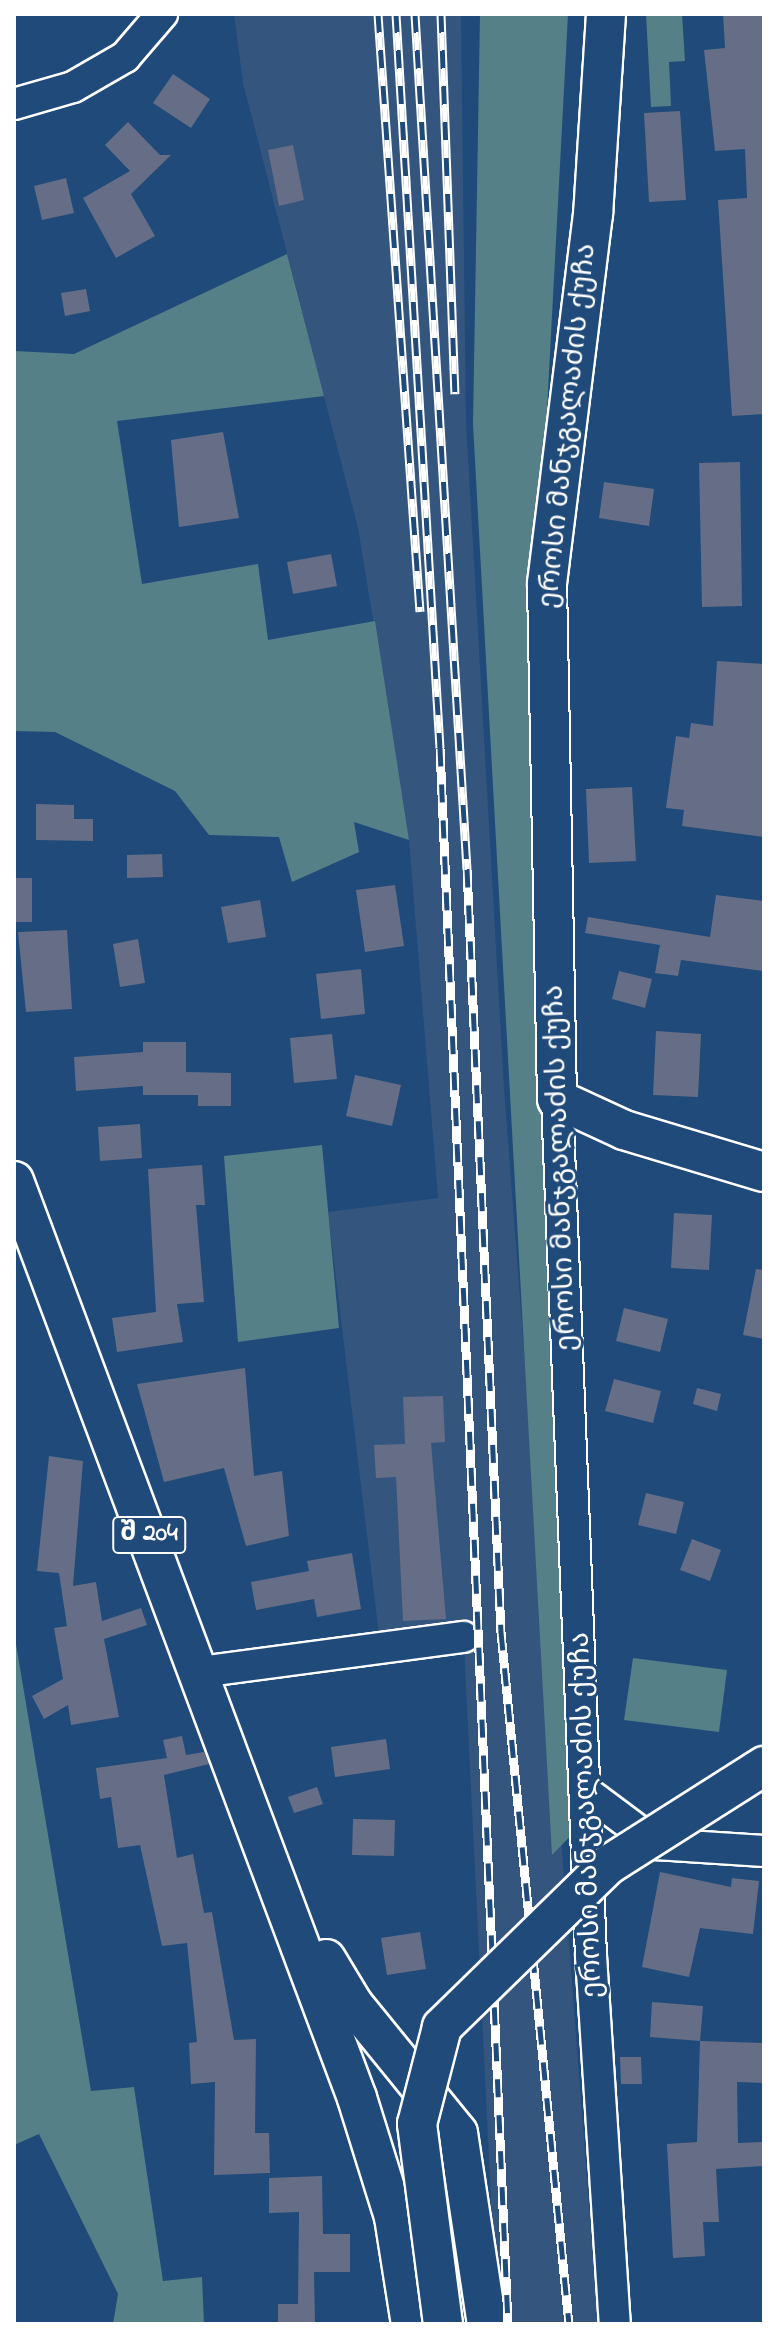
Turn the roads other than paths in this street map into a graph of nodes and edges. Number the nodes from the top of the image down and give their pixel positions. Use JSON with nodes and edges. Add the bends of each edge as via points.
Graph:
{"nodes":[{"id":1,"x":162,"y":14,"type":"edge"},
{"id":2,"x":606,"y":14,"type":"edge"},
{"id":3,"x":14,"y":104,"type":"edge"},
{"id":4,"x":557,"y":1099,"type":"junction"},
{"id":5,"x":764,"y":1172,"type":"edge"},
{"id":6,"x":14,"y":1181,"type":"edge"},
{"id":7,"x":464,"y":1637,"type":"dead end"},
{"id":8,"x":201,"y":1672,"type":"junction"},
{"id":9,"x":764,"y":1766,"type":"edge"},
{"id":10,"x":589,"y":1794,"type":"junction"},
{"id":11,"x":764,"y":1851,"type":"edge"},
{"id":12,"x":284,"y":1888,"type":"junction"},
{"id":13,"x":411,"y":2324,"type":"edge"},
{"id":14,"x":443,"y":2324,"type":"edge"},
{"id":15,"x":487,"y":2324,"type":"edge"},
{"id":16,"x":615,"y":2324,"type":"edge"}],
"edges":[{"from":1,"to":3,"type":"street","via":[[125,57],[73,87]]},
{"from":2,"to":4,"type":"main road","name":"ეროსი მანჯგალაძის ქუჩა","via":[[593,214],[547,583]]},
{"from":4,"to":5,"type":"main road","via":[[624,1130]]},
{"from":4,"to":10,"type":"street","name":"ეროსი მანჯგალაძის ქუჩა"},
{"from":6,"to":8,"type":"main road","number":"შ 204"},
{"from":7,"to":8,"type":"street"},
{"from":8,"to":12,"type":"main road","number":"შ 204"},
{"from":9,"to":14,"type":"main road","bridge":true,"via":[[608,1865],[442,2027],[417,2124]]},
{"from":10,"to":11,"type":"street","via":[[656,1844]]},
{"from":10,"to":16,"type":"street","name":"ეროსი მანჯგალაძის ქუჩა"},
{"from":12,"to":13,"type":"main road","number":"შ 204","via":[[394,2217]]},
{"from":12,"to":15,"type":"main road","number":"შ 204","via":[[353,2004],[458,2133]]}]}
